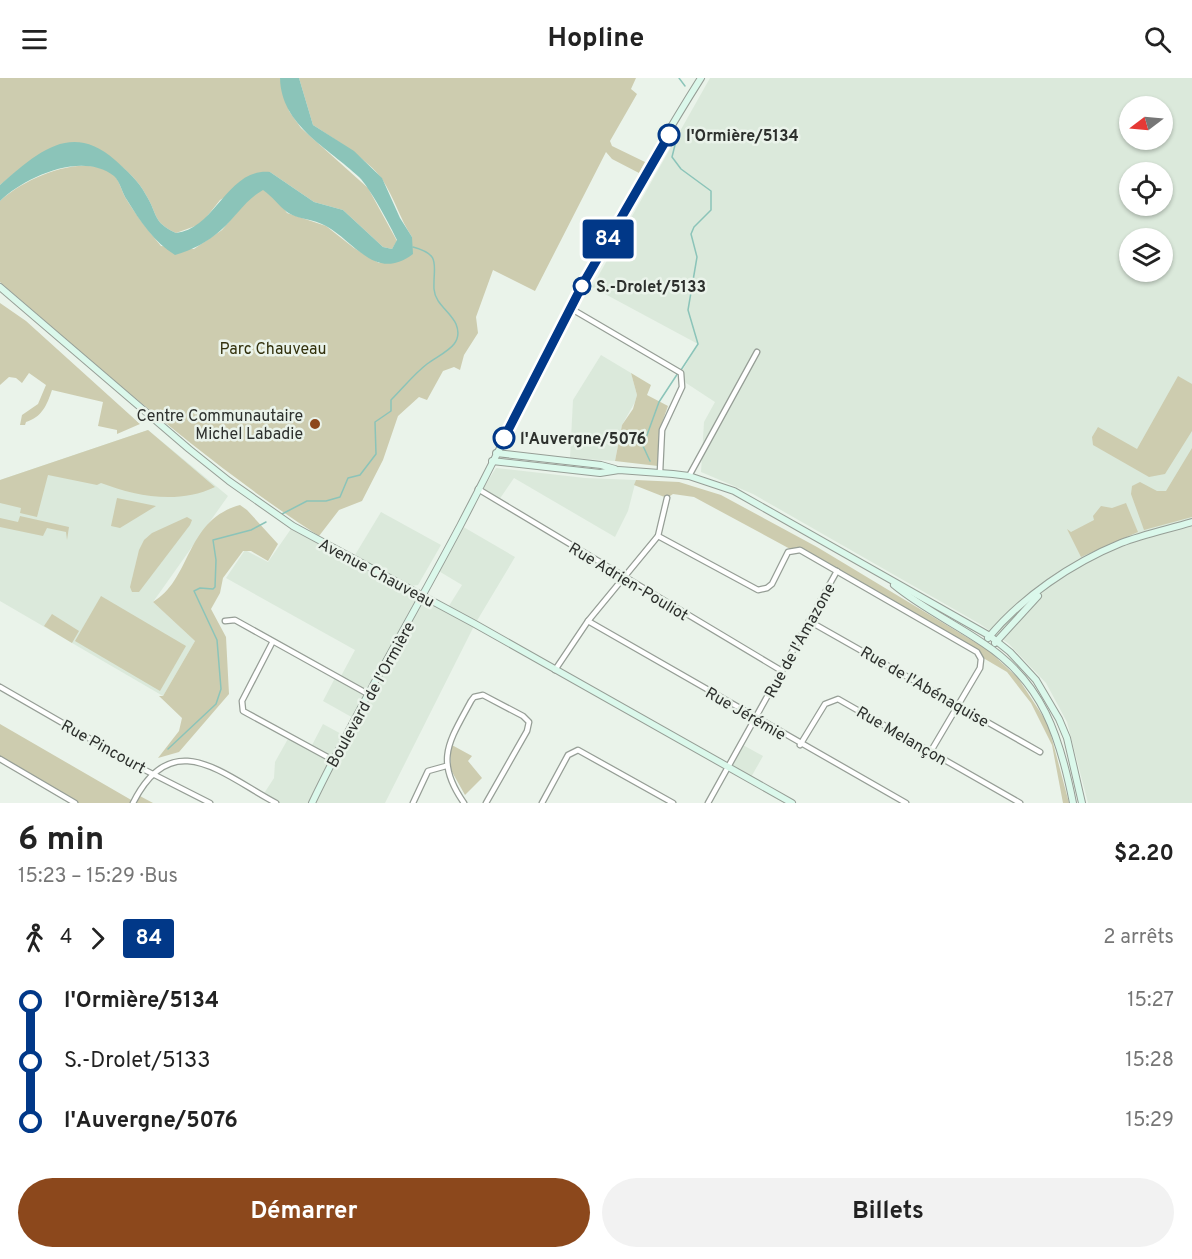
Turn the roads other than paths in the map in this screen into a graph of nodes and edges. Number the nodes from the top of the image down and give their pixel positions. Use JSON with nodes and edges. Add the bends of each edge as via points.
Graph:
{"nodes":[{"id":1,"x":701,"y":78,"type":"edge"},
{"id":2,"x":0,"y":287,"type":"edge"},
{"id":3,"x":570,"y":308,"type":"junction"},
{"id":4,"x":757,"y":352,"type":"dead end"},
{"id":5,"x":496,"y":453,"type":"junction"},
{"id":6,"x":492,"y":461,"type":"junction"},
{"id":7,"x":619,"y":470,"type":"junction"},
{"id":8,"x":660,"y":472,"type":"junction"},
{"id":9,"x":690,"y":476,"type":"junction"},
{"id":10,"x":478,"y":489,"type":"junction"},
{"id":11,"x":667,"y":498,"type":"dead end"},
{"id":12,"x":1192,"y":522,"type":"edge"},
{"id":13,"x":658,"y":536,"type":"junction"},
{"id":14,"x":837,"y":571,"type":"junction"},
{"id":15,"x":622,"y":578,"type":"junction"},
{"id":16,"x":884,"y":578,"type":"junction"},
{"id":17,"x":1054,"y":581,"type":"junction"},
{"id":18,"x":423,"y":596,"type":"junction"},
{"id":19,"x":225,"y":621,"type":"dead end"},
{"id":20,"x":588,"y":621,"type":"junction"},
{"id":21,"x":809,"y":621,"type":"junction"},
{"id":22,"x":990,"y":636,"type":"junction"},
{"id":23,"x":996,"y":641,"type":"junction"},
{"id":24,"x":273,"y":643,"type":"junction"},
{"id":25,"x":984,"y":643,"type":"junction"},
{"id":26,"x":991,"y":648,"type":"junction"},
{"id":27,"x":555,"y":669,"type":"junction"},
{"id":28,"x":782,"y":671,"type":"junction"},
{"id":29,"x":0,"y":687,"type":"edge"},
{"id":30,"x":368,"y":694,"type":"junction"},
{"id":31,"x":958,"y":705,"type":"junction"},
{"id":32,"x":755,"y":718,"type":"junction"},
{"id":33,"x":800,"y":745,"type":"junction"},
{"id":34,"x":931,"y":751,"type":"junction"},
{"id":35,"x":1040,"y":752,"type":"dead end"},
{"id":36,"x":0,"y":759,"type":"edge"},
{"id":37,"x":333,"y":760,"type":"junction"},
{"id":38,"x":446,"y":766,"type":"junction"},
{"id":39,"x":729,"y":766,"type":"junction"},
{"id":40,"x":153,"y":774,"type":"junction"},
{"id":41,"x":75,"y":803,"type":"edge"},
{"id":42,"x":133,"y":803,"type":"edge"},
{"id":43,"x":210,"y":803,"type":"edge"},
{"id":44,"x":276,"y":803,"type":"edge"},
{"id":45,"x":312,"y":803,"type":"edge"},
{"id":46,"x":413,"y":803,"type":"edge"},
{"id":47,"x":464,"y":803,"type":"edge"},
{"id":48,"x":486,"y":803,"type":"edge"},
{"id":49,"x":542,"y":803,"type":"edge"},
{"id":50,"x":673,"y":803,"type":"edge"},
{"id":51,"x":708,"y":803,"type":"edge"},
{"id":52,"x":792,"y":803,"type":"edge"},
{"id":53,"x":906,"y":803,"type":"edge"},
{"id":54,"x":1020,"y":803,"type":"edge"},
{"id":55,"x":1073,"y":803,"type":"edge"},
{"id":56,"x":1082,"y":803,"type":"edge"}],
"edges":[{"from":1,"to":3,"type":"main road","name":"Boulevard de l'Ormière"},
{"from":2,"to":18,"type":"main road","name":"Avenue Chauveau","via":[[229,481],[314,539]]},
{"from":3,"to":5,"type":"main road","name":"Boulevard de l'Ormière"},
{"from":3,"to":8,"type":"street","via":[[679,371],[682,387],[662,430]]},
{"from":4,"to":9,"type":"street"},
{"from":5,"to":6,"type":"main road","name":"Boulevard de l'Ormière"},
{"from":5,"to":7,"type":"main road"},
{"from":6,"to":7,"type":"main road","via":[[600,473]]},
{"from":6,"to":10,"type":"main road","name":"Boulevard de l'Ormière"},
{"from":7,"to":8,"type":"main road"},
{"from":8,"to":9,"type":"main road"},
{"from":9,"to":16,"type":"main road","via":[[734,491]]},
{"from":10,"to":15,"type":"street","name":"Rue Adrien-Pouliot"},
{"from":10,"to":18,"type":"main road","name":"Boulevard de l'Ormière"},
{"from":11,"to":13,"type":"street"},
{"from":12,"to":17,"type":"main road","via":[[1120,543]]},
{"from":13,"to":14,"type":"street","via":[[758,590],[772,584],[792,550],[800,550]]},
{"from":13,"to":15,"type":"street"},
{"from":14,"to":21,"type":"street","name":"Rue de l'Amazone"},
{"from":14,"to":31,"type":"street","via":[[976,652],[981,659],[980,668]]},
{"from":15,"to":20,"type":"street"},
{"from":15,"to":28,"type":"street","name":"Rue Adrien-Pouliot"},
{"from":16,"to":22,"type":"main road"},
{"from":16,"to":25,"type":"main road"},
{"from":17,"to":22,"type":"main road","via":[[1027,599]]},
{"from":17,"to":23,"type":"main road"},
{"from":18,"to":27,"type":"main road","name":"Avenue Chauveau"},
{"from":18,"to":30,"type":"main road","name":"Boulevard de l'Ormière"},
{"from":19,"to":24,"type":"street","via":[[235,620]]},
{"from":20,"to":27,"type":"street"},
{"from":20,"to":32,"type":"street","name":"Rue Jérémie"},
{"from":21,"to":28,"type":"street","name":"Rue de l'Amazone"},
{"from":21,"to":31,"type":"street","name":"Rue de l'Abénaquise"},
{"from":22,"to":23,"type":"main road"},
{"from":22,"to":25,"type":"main road"},
{"from":23,"to":26,"type":"main road"},
{"from":23,"to":56,"type":"main road","via":[[1027,669],[1049,700],[1067,738]]},
{"from":24,"to":30,"type":"street"},
{"from":24,"to":37,"type":"street","via":[[242,701],[243,711]]},
{"from":25,"to":26,"type":"main road"},
{"from":26,"to":55,"type":"main road","via":[[1022,677],[1047,713],[1059,741]]},
{"from":27,"to":39,"type":"main road","name":"Avenue Chauveau"},
{"from":28,"to":32,"type":"street","name":"Rue de l'Amazone"},
{"from":29,"to":40,"type":"street","name":"Rue Pincourt"},
{"from":30,"to":37,"type":"main road","name":"Boulevard de l'Ormière"},
{"from":31,"to":34,"type":"street"},
{"from":31,"to":35,"type":"street","name":"Rue de l'Abénaquise"},
{"from":32,"to":33,"type":"street","name":"Rue Jérémie"},
{"from":32,"to":39,"type":"street","name":"Rue de l'Amazone"},
{"from":33,"to":34,"type":"street","name":"Rue Melançon","via":[[825,704],[838,699]]},
{"from":33,"to":53,"type":"street","name":"Rue Jérémie"},
{"from":34,"to":54,"type":"street","name":"Rue Melançon"},
{"from":36,"to":41,"type":"street"},
{"from":37,"to":45,"type":"main road","name":"Boulevard de l'Ormière"},
{"from":38,"to":46,"type":"street","via":[[428,771]]},
{"from":38,"to":47,"type":"street"},
{"from":38,"to":48,"type":"street","via":[[451,738],[474,697],[485,695],[527,719],[527,731]]},
{"from":39,"to":51,"type":"street","name":"Rue de l'Amazone"},
{"from":39,"to":52,"type":"main road","name":"Avenue Chauveau"},
{"from":40,"to":42,"type":"street"},
{"from":40,"to":43,"type":"street","name":"Rue Pincourt"},
{"from":40,"to":44,"type":"street","via":[[169,762],[201,764],[218,769]]},
{"from":49,"to":50,"type":"street","via":[[568,755],[574,751],[581,751]]}]}
